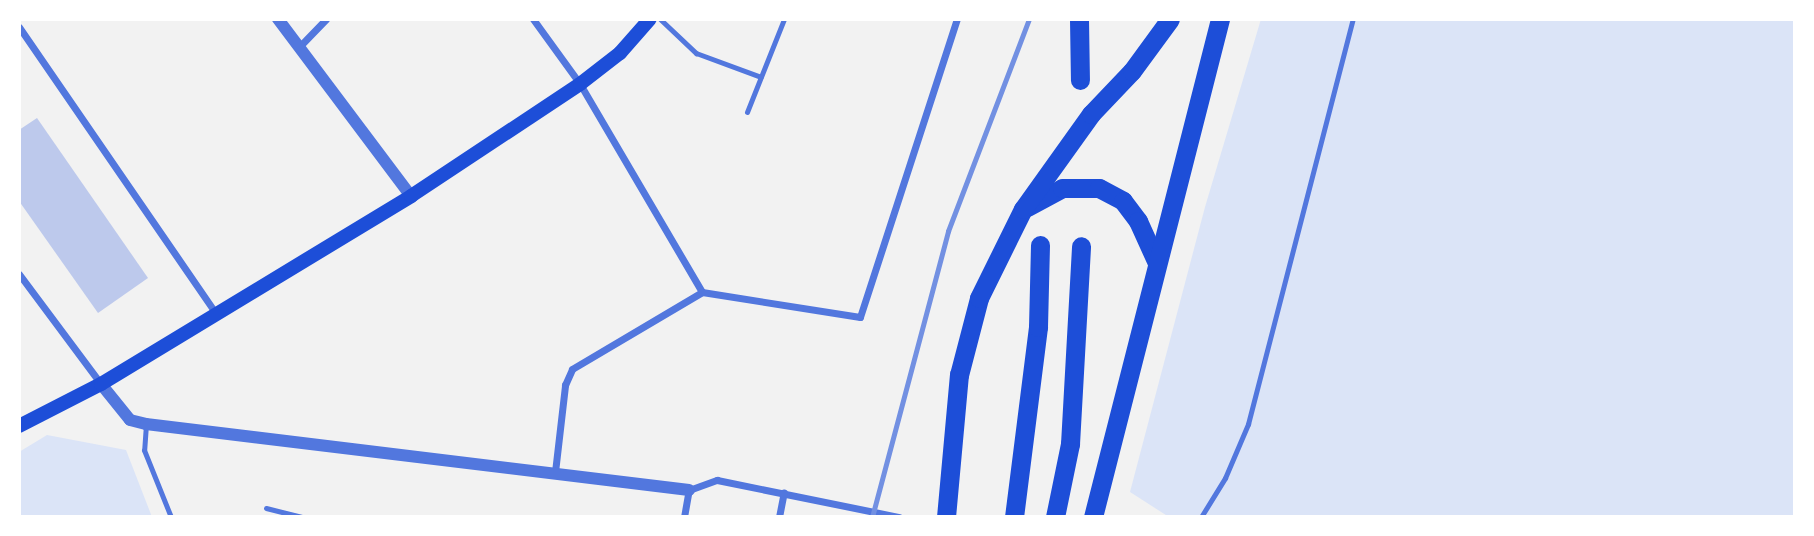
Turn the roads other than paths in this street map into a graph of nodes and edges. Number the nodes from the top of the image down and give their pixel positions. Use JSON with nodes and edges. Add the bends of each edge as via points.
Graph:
{"nodes":[{"id":1,"x":278,"y":19,"type":"edge"},
{"id":2,"x":326,"y":19,"type":"edge"},
{"id":3,"x":533,"y":19,"type":"edge"},
{"id":4,"x":650,"y":19,"type":"edge"},
{"id":5,"x":660,"y":19,"type":"edge"},
{"id":6,"x":784,"y":19,"type":"edge"},
{"id":7,"x":957,"y":19,"type":"edge"},
{"id":8,"x":1079,"y":19,"type":"edge"},
{"id":9,"x":1170,"y":19,"type":"edge"},
{"id":10,"x":1220,"y":19,"type":"edge"},
{"id":11,"x":1353,"y":19,"type":"edge"},
{"id":12,"x":19,"y":27,"type":"edge"},
{"id":13,"x":299,"y":47,"type":"junction"},
{"id":14,"x":761,"y":77,"type":"junction"},
{"id":15,"x":1080,"y":80,"type":"dead end"},
{"id":16,"x":580,"y":84,"type":"junction"},
{"id":17,"x":747,"y":112,"type":"dead end"},
{"id":18,"x":411,"y":196,"type":"junction"},
{"id":19,"x":1023,"y":209,"type":"junction"},
{"id":20,"x":1040,"y":245,"type":"dead end"},
{"id":21,"x":1081,"y":246,"type":"dead end"},
{"id":22,"x":1157,"y":263,"type":"junction"},
{"id":23,"x":19,"y":274,"type":"edge"},
{"id":24,"x":702,"y":292,"type":"junction"},
{"id":25,"x":217,"y":314,"type":"junction"},
{"id":26,"x":102,"y":384,"type":"junction"},
{"id":27,"x":20,"y":424,"type":"edge"},
{"id":28,"x":146,"y":424,"type":"junction"},
{"id":29,"x":555,"y":472,"type":"junction"},
{"id":30,"x":690,"y":490,"type":"junction"},
{"id":31,"x":784,"y":492,"type":"junction"},
{"id":32,"x":266,"y":508,"type":"dead end"},
{"id":33,"x":170,"y":517,"type":"edge"},
{"id":34,"x":302,"y":517,"type":"edge"},
{"id":35,"x":684,"y":517,"type":"edge"},
{"id":36,"x":779,"y":517,"type":"edge"},
{"id":37,"x":899,"y":517,"type":"edge"},
{"id":38,"x":946,"y":517,"type":"edge"},
{"id":39,"x":1014,"y":517,"type":"edge"},
{"id":40,"x":1055,"y":517,"type":"edge"},
{"id":41,"x":1093,"y":517,"type":"edge"},
{"id":42,"x":1201,"y":517,"type":"edge"}],
"edges":[{"from":1,"to":13,"type":"street"},
{"from":2,"to":13,"type":"street"},
{"from":3,"to":16,"type":"street"},
{"from":4,"to":16,"type":"main road","via":[[620,53]]},
{"from":5,"to":14,"type":"lane","via":[[696,53]]},
{"from":6,"to":14,"type":"lane"},
{"from":7,"to":24,"type":"street","via":[[860,317]]},
{"from":8,"to":15,"type":"highway"},
{"from":9,"to":19,"type":"highway","via":[[1132,71],[1091,114]]},
{"from":10,"to":22,"type":"highway"},
{"from":11,"to":42,"type":"lane","via":[[1248,424],[1225,478]]},
{"from":12,"to":25,"type":"street"},
{"from":13,"to":18,"type":"street"},
{"from":14,"to":17,"type":"lane"},
{"from":16,"to":18,"type":"main road"},
{"from":16,"to":24,"type":"street"},
{"from":18,"to":25,"type":"main road"},
{"from":19,"to":22,"type":"highway","via":[[1062,188],[1099,188],[1124,201],[1139,221]]},
{"from":19,"to":38,"type":"highway","via":[[979,298],[958,375]]},
{"from":20,"to":39,"type":"highway","via":[[1038,327]]},
{"from":21,"to":40,"type":"highway","via":[[1070,444]]},
{"from":22,"to":41,"type":"highway"},
{"from":23,"to":26,"type":"street"},
{"from":24,"to":29,"type":"street","via":[[572,369],[565,385]]},
{"from":25,"to":26,"type":"main road"},
{"from":26,"to":27,"type":"main road"},
{"from":26,"to":28,"type":"street","via":[[130,419]]},
{"from":28,"to":29,"type":"street"},
{"from":28,"to":33,"type":"lane","via":[[144,450]]},
{"from":29,"to":30,"type":"street"},
{"from":30,"to":31,"type":"street","via":[[717,480]]},
{"from":30,"to":35,"type":"street"},
{"from":31,"to":36,"type":"street"},
{"from":31,"to":37,"type":"street"},
{"from":32,"to":34,"type":"lane"}]}
